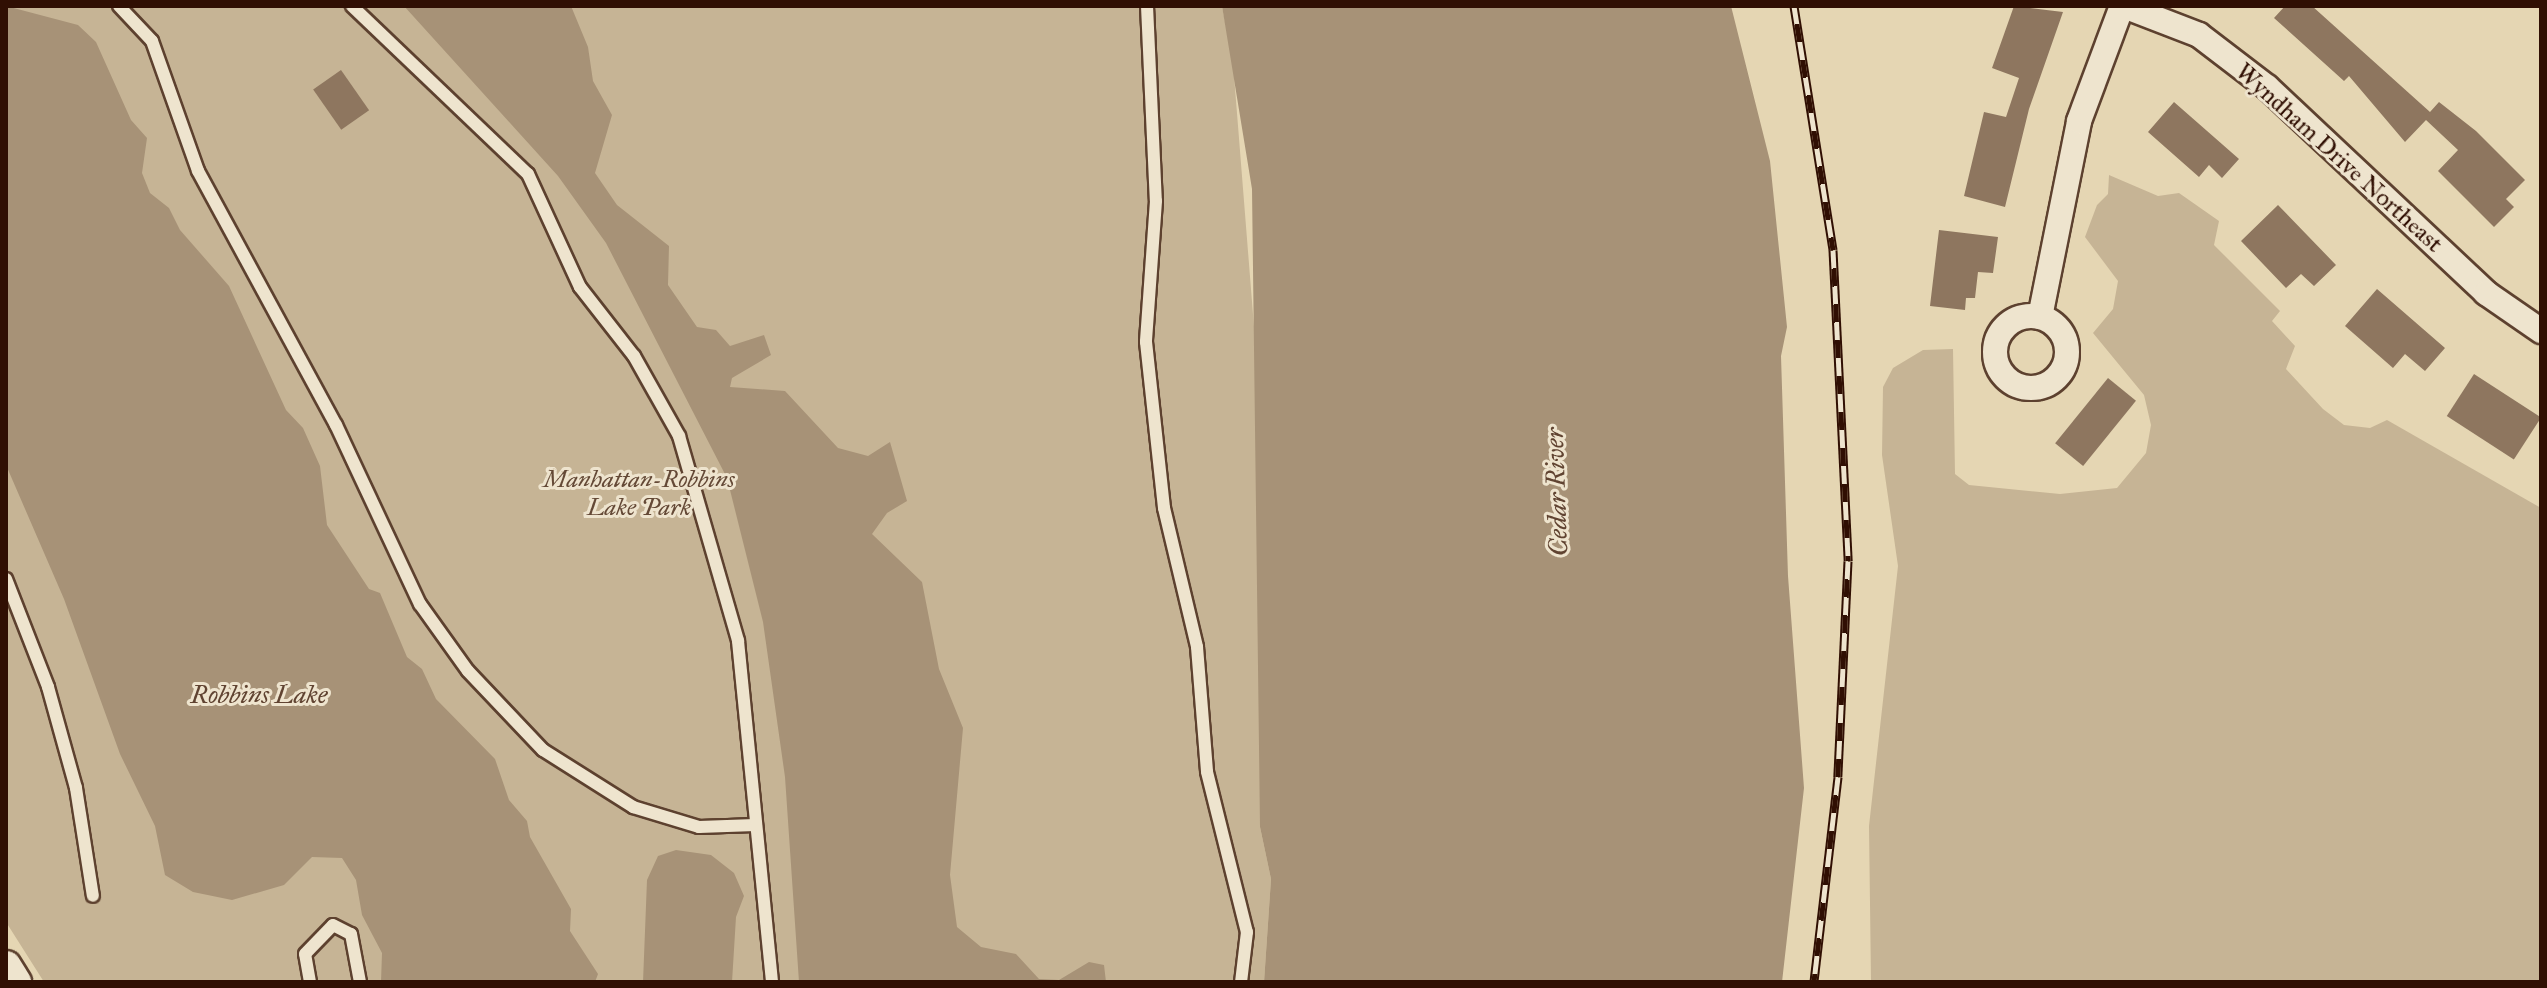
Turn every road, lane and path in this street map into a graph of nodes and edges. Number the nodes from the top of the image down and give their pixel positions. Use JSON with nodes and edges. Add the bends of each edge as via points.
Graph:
{"nodes":[{"id":1,"x":119,"y":6,"type":"edge"},
{"id":2,"x":352,"y":6,"type":"edge"},
{"id":3,"x":1147,"y":6,"type":"edge"},
{"id":4,"x":2123,"y":6,"type":"edge"},
{"id":5,"x":2040,"y":317,"type":"dead end"},
{"id":6,"x":2541,"y":331,"type":"edge"},
{"id":7,"x":6,"y":579,"type":"edge"},
{"id":8,"x":755,"y":825,"type":"junction"},
{"id":9,"x":93,"y":896,"type":"dead end"},
{"id":10,"x":6,"y":966,"type":"edge"},
{"id":11,"x":16,"y":982,"type":"edge"},
{"id":12,"x":310,"y":982,"type":"edge"},
{"id":13,"x":360,"y":982,"type":"edge"},
{"id":14,"x":772,"y":982,"type":"edge"},
{"id":15,"x":1241,"y":982,"type":"edge"}],
"edges":[{"from":1,"to":8,"type":"lane","via":[[152,41],[205,184],[336,425],[420,604],[468,671],[543,750],[633,807],[699,827]]},
{"from":2,"to":8,"type":"lane","via":[[528,174],[580,287],[634,356],[679,436],[738,641]]},
{"from":3,"to":15,"type":"lane","via":[[1156,201],[1146,342],[1164,508],[1197,647],[1207,772],[1247,932]]},
{"from":4,"to":5,"type":"street","via":[[2079,121]]},
{"from":4,"to":6,"type":"street","name":"Wyndham Drive Northeast","via":[[2199,35],[2267,87],[2486,293]]},
{"from":7,"to":9,"type":"lane","via":[[68,759]]},
{"from":8,"to":14,"type":"lane"},
{"from":10,"to":11,"type":"street"},
{"from":12,"to":13,"type":"lane","via":[[305,954],[333,925],[351,934]]}]}
